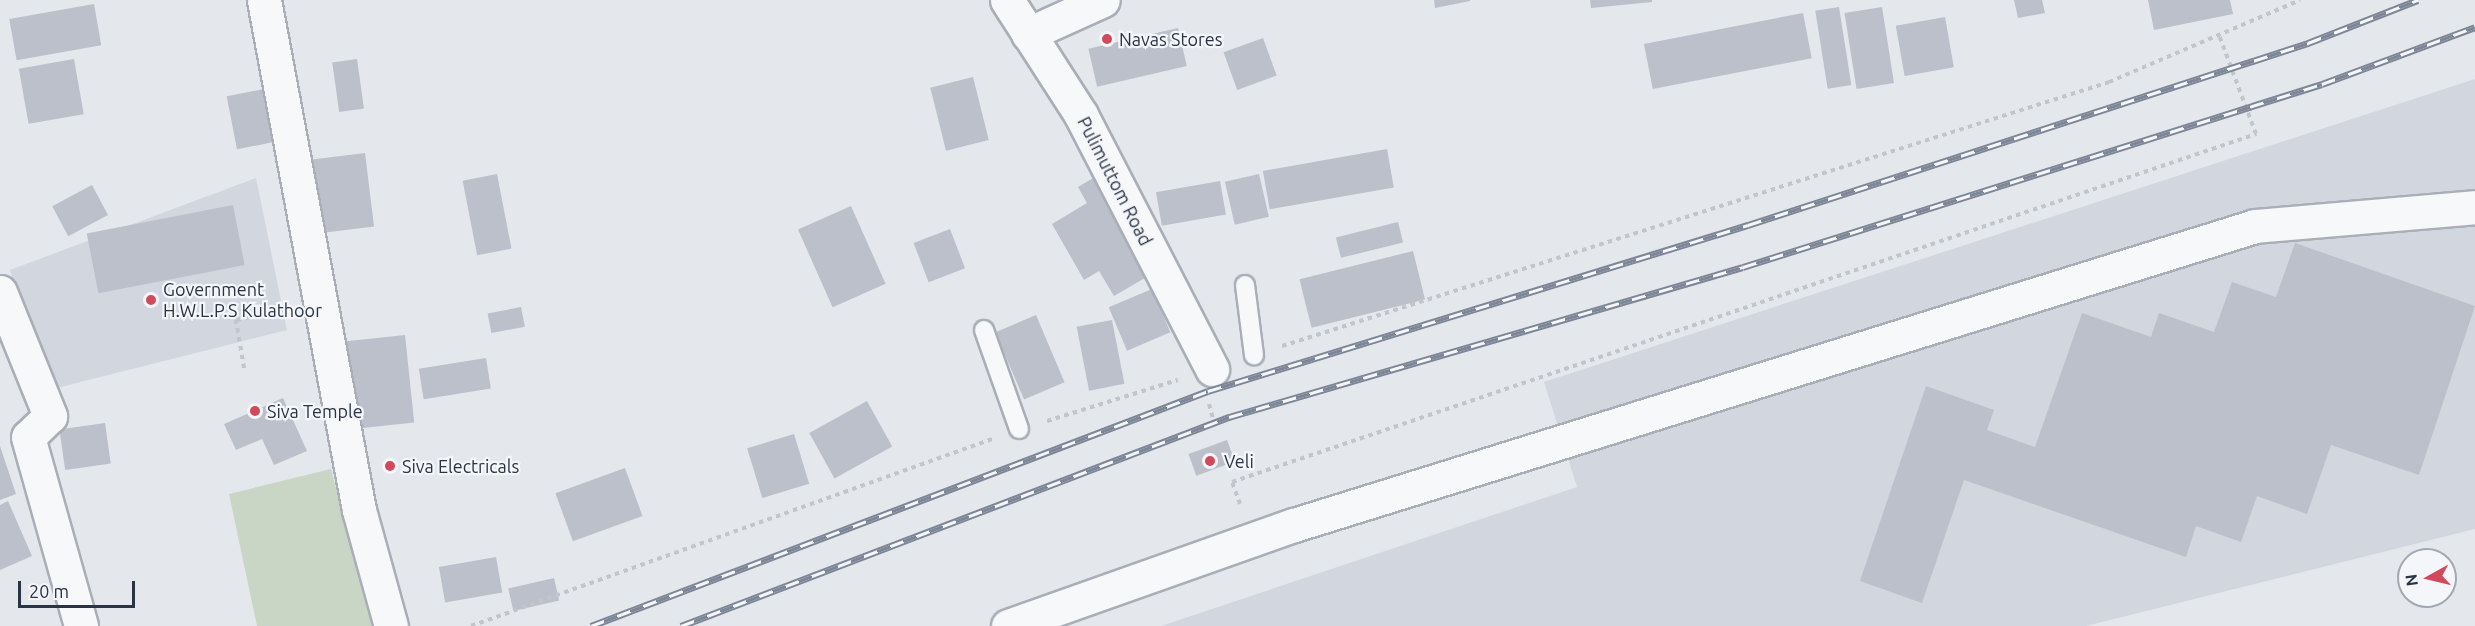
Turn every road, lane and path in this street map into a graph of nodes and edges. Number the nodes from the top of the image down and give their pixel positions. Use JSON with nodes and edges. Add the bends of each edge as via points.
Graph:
{"nodes":[{"id":1,"x":264,"y":0,"type":"edge"},
{"id":2,"x":1007,"y":0,"type":"edge"},
{"id":3,"x":1103,"y":0,"type":"edge"},
{"id":4,"x":2300,"y":0,"type":"edge"},
{"id":5,"x":1028,"y":34,"type":"junction"},
{"id":6,"x":2218,"y":35,"type":"junction"},
{"id":7,"x":2475,"y":207,"type":"edge"},
{"id":8,"x":1245,"y":285,"type":"dead end"},
{"id":9,"x":0,"y":292,"type":"edge"},
{"id":10,"x":318,"y":301,"type":"junction"},
{"id":11,"x":984,"y":330,"type":"dead end"},
{"id":12,"x":1254,"y":355,"type":"joint"},
{"id":13,"x":244,"y":368,"type":"dead end"},
{"id":14,"x":1212,"y":369,"type":"joint"},
{"id":15,"x":1019,"y":429,"type":"junction"},
{"id":16,"x":1251,"y":540,"type":"junction"},
{"id":17,"x":81,"y":626,"type":"edge"},
{"id":18,"x":391,"y":626,"type":"edge"},
{"id":19,"x":471,"y":626,"type":"edge"},
{"id":20,"x":1008,"y":626,"type":"edge"}],
"edges":[{"from":1,"to":10,"type":"street"},
{"from":2,"to":5,"type":"street","name":"Pulimuttom Road"},
{"from":3,"to":5,"type":"street"},
{"from":4,"to":6,"type":"path"},
{"from":5,"to":14,"type":"street","name":"Pulimuttom Road","via":[[1081,115]]},
{"from":6,"to":12,"type":"path","via":[[2109,82]]},
{"from":6,"to":16,"type":"path","via":[[2256,134],[1232,482]]},
{"from":7,"to":16,"type":"street","via":[[2255,226]]},
{"from":8,"to":12,"type":"lane"},
{"from":9,"to":17,"type":"street","via":[[50,416],[28,437]]},
{"from":10,"to":13,"type":"path","via":[[236,320]]},
{"from":10,"to":18,"type":"street","via":[[359,510]]},
{"from":11,"to":15,"type":"lane"},
{"from":14,"to":15,"type":"path"},
{"from":15,"to":19,"type":"path"},
{"from":16,"to":20,"type":"street"}]}
